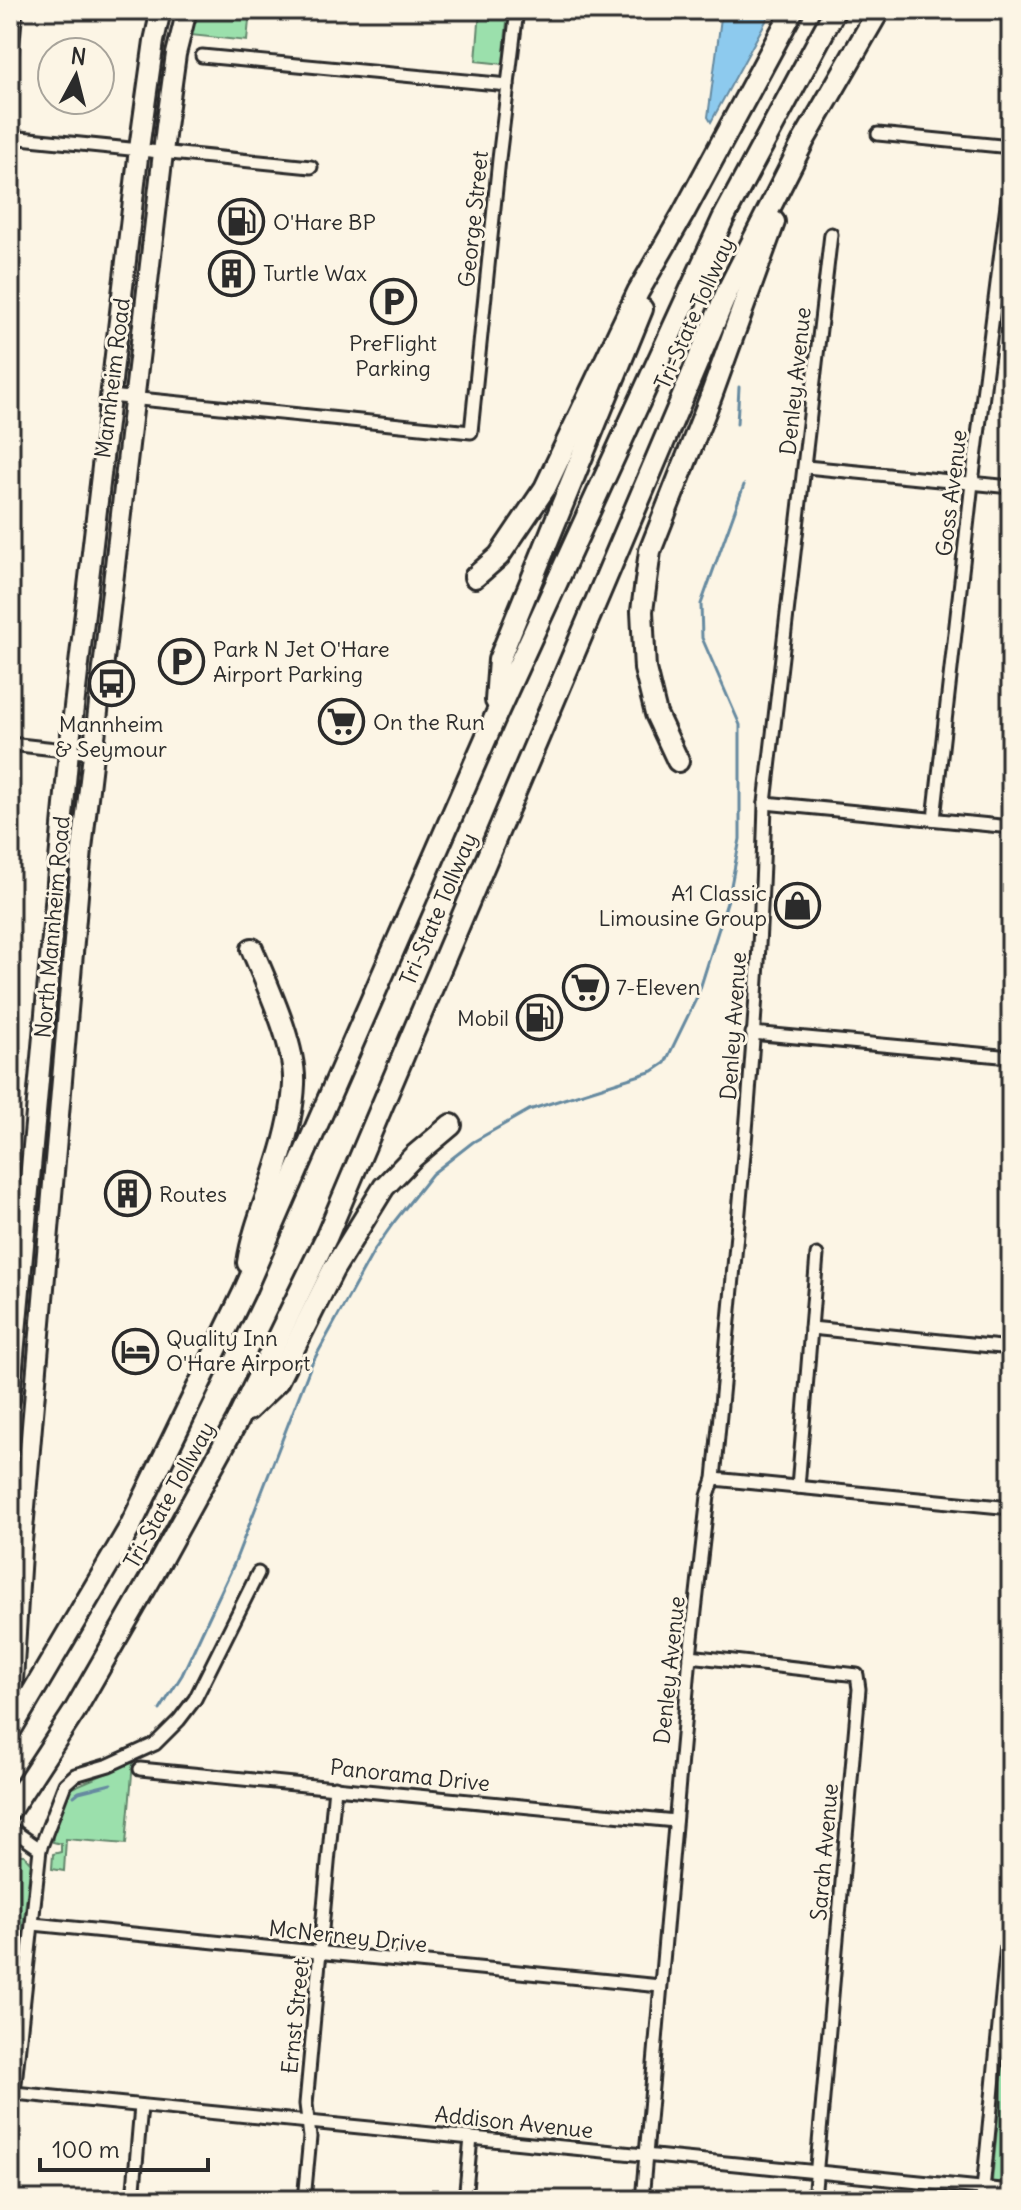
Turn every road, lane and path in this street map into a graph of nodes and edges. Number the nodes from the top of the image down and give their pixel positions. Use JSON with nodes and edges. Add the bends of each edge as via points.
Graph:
{"nodes":[{"id":1,"x":16,"y":10,"type":"edge"},
{"id":2,"x":161,"y":10,"type":"edge"},
{"id":3,"x":187,"y":10,"type":"edge"},
{"id":4,"x":517,"y":10,"type":"edge"},
{"id":5,"x":793,"y":10,"type":"edge"},
{"id":6,"x":835,"y":10,"type":"edge"},
{"id":7,"x":879,"y":10,"type":"edge"},
{"id":8,"x":202,"y":56,"type":"dead end"},
{"id":9,"x":10,"y":70,"type":"edge"},
{"id":10,"x":508,"y":85,"type":"junction"},
{"id":11,"x":878,"y":134,"type":"dead end"},
{"id":12,"x":10,"y":137,"type":"edge"},
{"id":13,"x":804,"y":140,"type":"junction"},
{"id":14,"x":1011,"y":147,"type":"edge"},
{"id":15,"x":139,"y":149,"type":"junction"},
{"id":16,"x":163,"y":152,"type":"junction"},
{"id":17,"x":311,"y":167,"type":"dead end"},
{"id":18,"x":1011,"y":172,"type":"edge"},
{"id":19,"x":683,"y":214,"type":"junction"},
{"id":20,"x":831,"y":234,"type":"dead end"},
{"id":21,"x":110,"y":396,"type":"junction"},
{"id":22,"x":133,"y":399,"type":"junction"},
{"id":23,"x":806,"y":467,"type":"junction"},
{"id":24,"x":972,"y":483,"type":"junction"},
{"id":25,"x":1011,"y":487,"type":"edge"},
{"id":26,"x":475,"y":577,"type":"dead end"},
{"id":27,"x":496,"y":715,"type":"junction"},
{"id":28,"x":10,"y":744,"type":"edge"},
{"id":29,"x":69,"y":750,"type":"junction"},
{"id":30,"x":92,"y":753,"type":"junction"},
{"id":31,"x":678,"y":761,"type":"dead end"},
{"id":32,"x":765,"y":803,"type":"junction"},
{"id":33,"x":934,"y":819,"type":"junction"},
{"id":34,"x":1011,"y":827,"type":"edge"},
{"id":35,"x":252,"y":949,"type":"dead end"},
{"id":36,"x":752,"y":1033,"type":"junction"},
{"id":37,"x":1011,"y":1057,"type":"edge"},
{"id":38,"x":451,"y":1125,"type":"dead end"},
{"id":39,"x":817,"y":1255,"type":"dead end"},
{"id":40,"x":244,"y":1292,"type":"junction"},
{"id":41,"x":811,"y":1328,"type":"junction"},
{"id":42,"x":1011,"y":1348,"type":"edge"},
{"id":43,"x":10,"y":1399,"type":"edge"},
{"id":44,"x":237,"y":1421,"type":"junction"},
{"id":45,"x":714,"y":1479,"type":"junction"},
{"id":46,"x":798,"y":1487,"type":"junction"},
{"id":47,"x":1011,"y":1508,"type":"edge"},
{"id":48,"x":15,"y":1552,"type":"edge"},
{"id":49,"x":258,"y":1573,"type":"dead end"},
{"id":50,"x":690,"y":1656,"type":"junction"},
{"id":51,"x":10,"y":1729,"type":"edge"},
{"id":52,"x":140,"y":1769,"type":"dead end"},
{"id":53,"x":335,"y":1787,"type":"junction"},
{"id":54,"x":10,"y":1810,"type":"edge"},
{"id":55,"x":675,"y":1821,"type":"junction"},
{"id":56,"x":10,"y":1828,"type":"edge"},
{"id":57,"x":40,"y":1849,"type":"junction"},
{"id":58,"x":1011,"y":1903,"type":"edge"},
{"id":59,"x":33,"y":1924,"type":"junction"},
{"id":60,"x":321,"y":1953,"type":"junction"},
{"id":61,"x":660,"y":1986,"type":"junction"},
{"id":62,"x":14,"y":2093,"type":"junction"},
{"id":63,"x":10,"y":2106,"type":"edge"},
{"id":64,"x":141,"y":2106,"type":"junction"},
{"id":65,"x":308,"y":2122,"type":"junction"},
{"id":66,"x":471,"y":2138,"type":"junction"},
{"id":67,"x":646,"y":2155,"type":"junction"},
{"id":68,"x":816,"y":2172,"type":"junction"},
{"id":69,"x":1011,"y":2191,"type":"edge"},
{"id":70,"x":983,"y":2194,"type":"edge"},
{"id":71,"x":133,"y":2200,"type":"edge"},
{"id":72,"x":304,"y":2200,"type":"edge"},
{"id":73,"x":465,"y":2200,"type":"edge"},
{"id":74,"x":642,"y":2200,"type":"edge"},
{"id":75,"x":814,"y":2200,"type":"edge"}],
"edges":[{"from":1,"to":9,"type":"street"},
{"from":2,"to":15,"type":"main road","name":"Mannheim Road"},
{"from":3,"to":16,"type":"main road","name":"Mannheim Road"},
{"from":4,"to":10,"type":"street","name":"George Street"},
{"from":5,"to":19,"type":"highway"},
{"from":6,"to":27,"type":"highway","name":"Tri-State Tollway","via":[[723,219]]},
{"from":7,"to":13,"type":"highway","name":"Tri-State Tollway"},
{"from":8,"to":10,"type":"street"},
{"from":10,"to":22,"type":"street","name":"George Street","via":[[471,432]]},
{"from":11,"to":14,"type":"street"},
{"from":12,"to":15,"type":"street"},
{"from":13,"to":31,"type":"highway","via":[[650,551],[642,611],[645,669],[656,714]]},
{"from":13,"to":44,"type":"highway","name":"Tri-State Tollway","via":[[728,290],[326,1238]]},
{"from":15,"to":16,"type":"street"},
{"from":15,"to":21,"type":"main road","name":"Mannheim Road"},
{"from":16,"to":17,"type":"street"},
{"from":16,"to":22,"type":"main road","name":"Mannheim Road"},
{"from":18,"to":24,"type":"street","name":"Goss Avenue"},
{"from":19,"to":26,"type":"highway","via":[[638,292],[545,488],[499,556]]},
{"from":19,"to":27,"type":"highway","via":[[499,660]]},
{"from":20,"to":23,"type":"street","name":"Denley Avenue"},
{"from":21,"to":22,"type":"street"},
{"from":21,"to":29,"type":"main road","name":"Mannheim Road"},
{"from":22,"to":30,"type":"main road","name":"Mannheim Road"},
{"from":23,"to":24,"type":"street"},
{"from":23,"to":32,"type":"street","name":"Denley Avenue"},
{"from":24,"to":25,"type":"street"},
{"from":24,"to":33,"type":"street","name":"Goss Avenue"},
{"from":27,"to":40,"type":"highway","name":"Tri-State Tollway"},
{"from":28,"to":29,"type":"street"},
{"from":29,"to":30,"type":"street"},
{"from":29,"to":43,"type":"main road","name":"North Mannheim Road"},
{"from":30,"to":48,"type":"main road","name":"North Mannheim Road"},
{"from":32,"to":33,"type":"street"},
{"from":32,"to":36,"type":"street","name":"Denley Avenue"},
{"from":33,"to":34,"type":"street"},
{"from":35,"to":40,"type":"highway","via":[[287,1040],[295,1082],[279,1162],[252,1237]]},
{"from":36,"to":37,"type":"street"},
{"from":36,"to":45,"type":"street","name":"Denley Avenue"},
{"from":38,"to":44,"type":"highway","via":[[384,1187],[333,1270],[277,1382]]},
{"from":39,"to":41,"type":"street"},
{"from":40,"to":51,"type":"highway","name":"Tri-State Tollway","via":[[129,1529]]},
{"from":41,"to":42,"type":"street"},
{"from":41,"to":46,"type":"street"},
{"from":44,"to":54,"type":"highway","name":"Tri-State Tollway","via":[[74,1712]]},
{"from":45,"to":46,"type":"street"},
{"from":45,"to":50,"type":"street","name":"Denley Avenue"},
{"from":46,"to":47,"type":"street"},
{"from":48,"to":51,"type":"main road","name":"North Mannheim Road"},
{"from":49,"to":57,"type":"street","via":[[195,1699],[179,1720],[155,1744],[75,1775],[65,1784]]},
{"from":50,"to":55,"type":"street","name":"Denley Avenue"},
{"from":50,"to":68,"type":"street","name":"Sarah Avenue","via":[[857,1675]]},
{"from":52,"to":53,"type":"street","name":"Panorama Drive"},
{"from":53,"to":55,"type":"street","name":"Panorama Drive"},
{"from":53,"to":60,"type":"street","name":"Ernst Street"},
{"from":55,"to":61,"type":"street","name":"Denley Avenue"},
{"from":56,"to":57,"type":"street"},
{"from":57,"to":59,"type":"street"},
{"from":58,"to":70,"type":"street"},
{"from":59,"to":60,"type":"street","name":"McNerney Drive"},
{"from":59,"to":62,"type":"street"},
{"from":60,"to":61,"type":"street","name":"McNerney Drive"},
{"from":60,"to":65,"type":"street","name":"Ernst Street"},
{"from":61,"to":67,"type":"street","name":"Denley Avenue"},
{"from":62,"to":63,"type":"street"},
{"from":62,"to":64,"type":"street","name":"Addison Avenue"},
{"from":64,"to":65,"type":"street","name":"Addison Avenue"},
{"from":64,"to":71,"type":"street"},
{"from":65,"to":66,"type":"street","name":"Addison Avenue"},
{"from":65,"to":72,"type":"street","name":"Ernst Street"},
{"from":66,"to":67,"type":"street","name":"Addison Avenue"},
{"from":66,"to":73,"type":"street"},
{"from":67,"to":68,"type":"street","name":"Addison Avenue"},
{"from":67,"to":74,"type":"street","name":"Denley Avenue"},
{"from":68,"to":70,"type":"street","name":"Addison Avenue"},
{"from":68,"to":75,"type":"street","name":"Sarah Avenue"},
{"from":69,"to":70,"type":"street","name":"Addison Avenue"}]}
